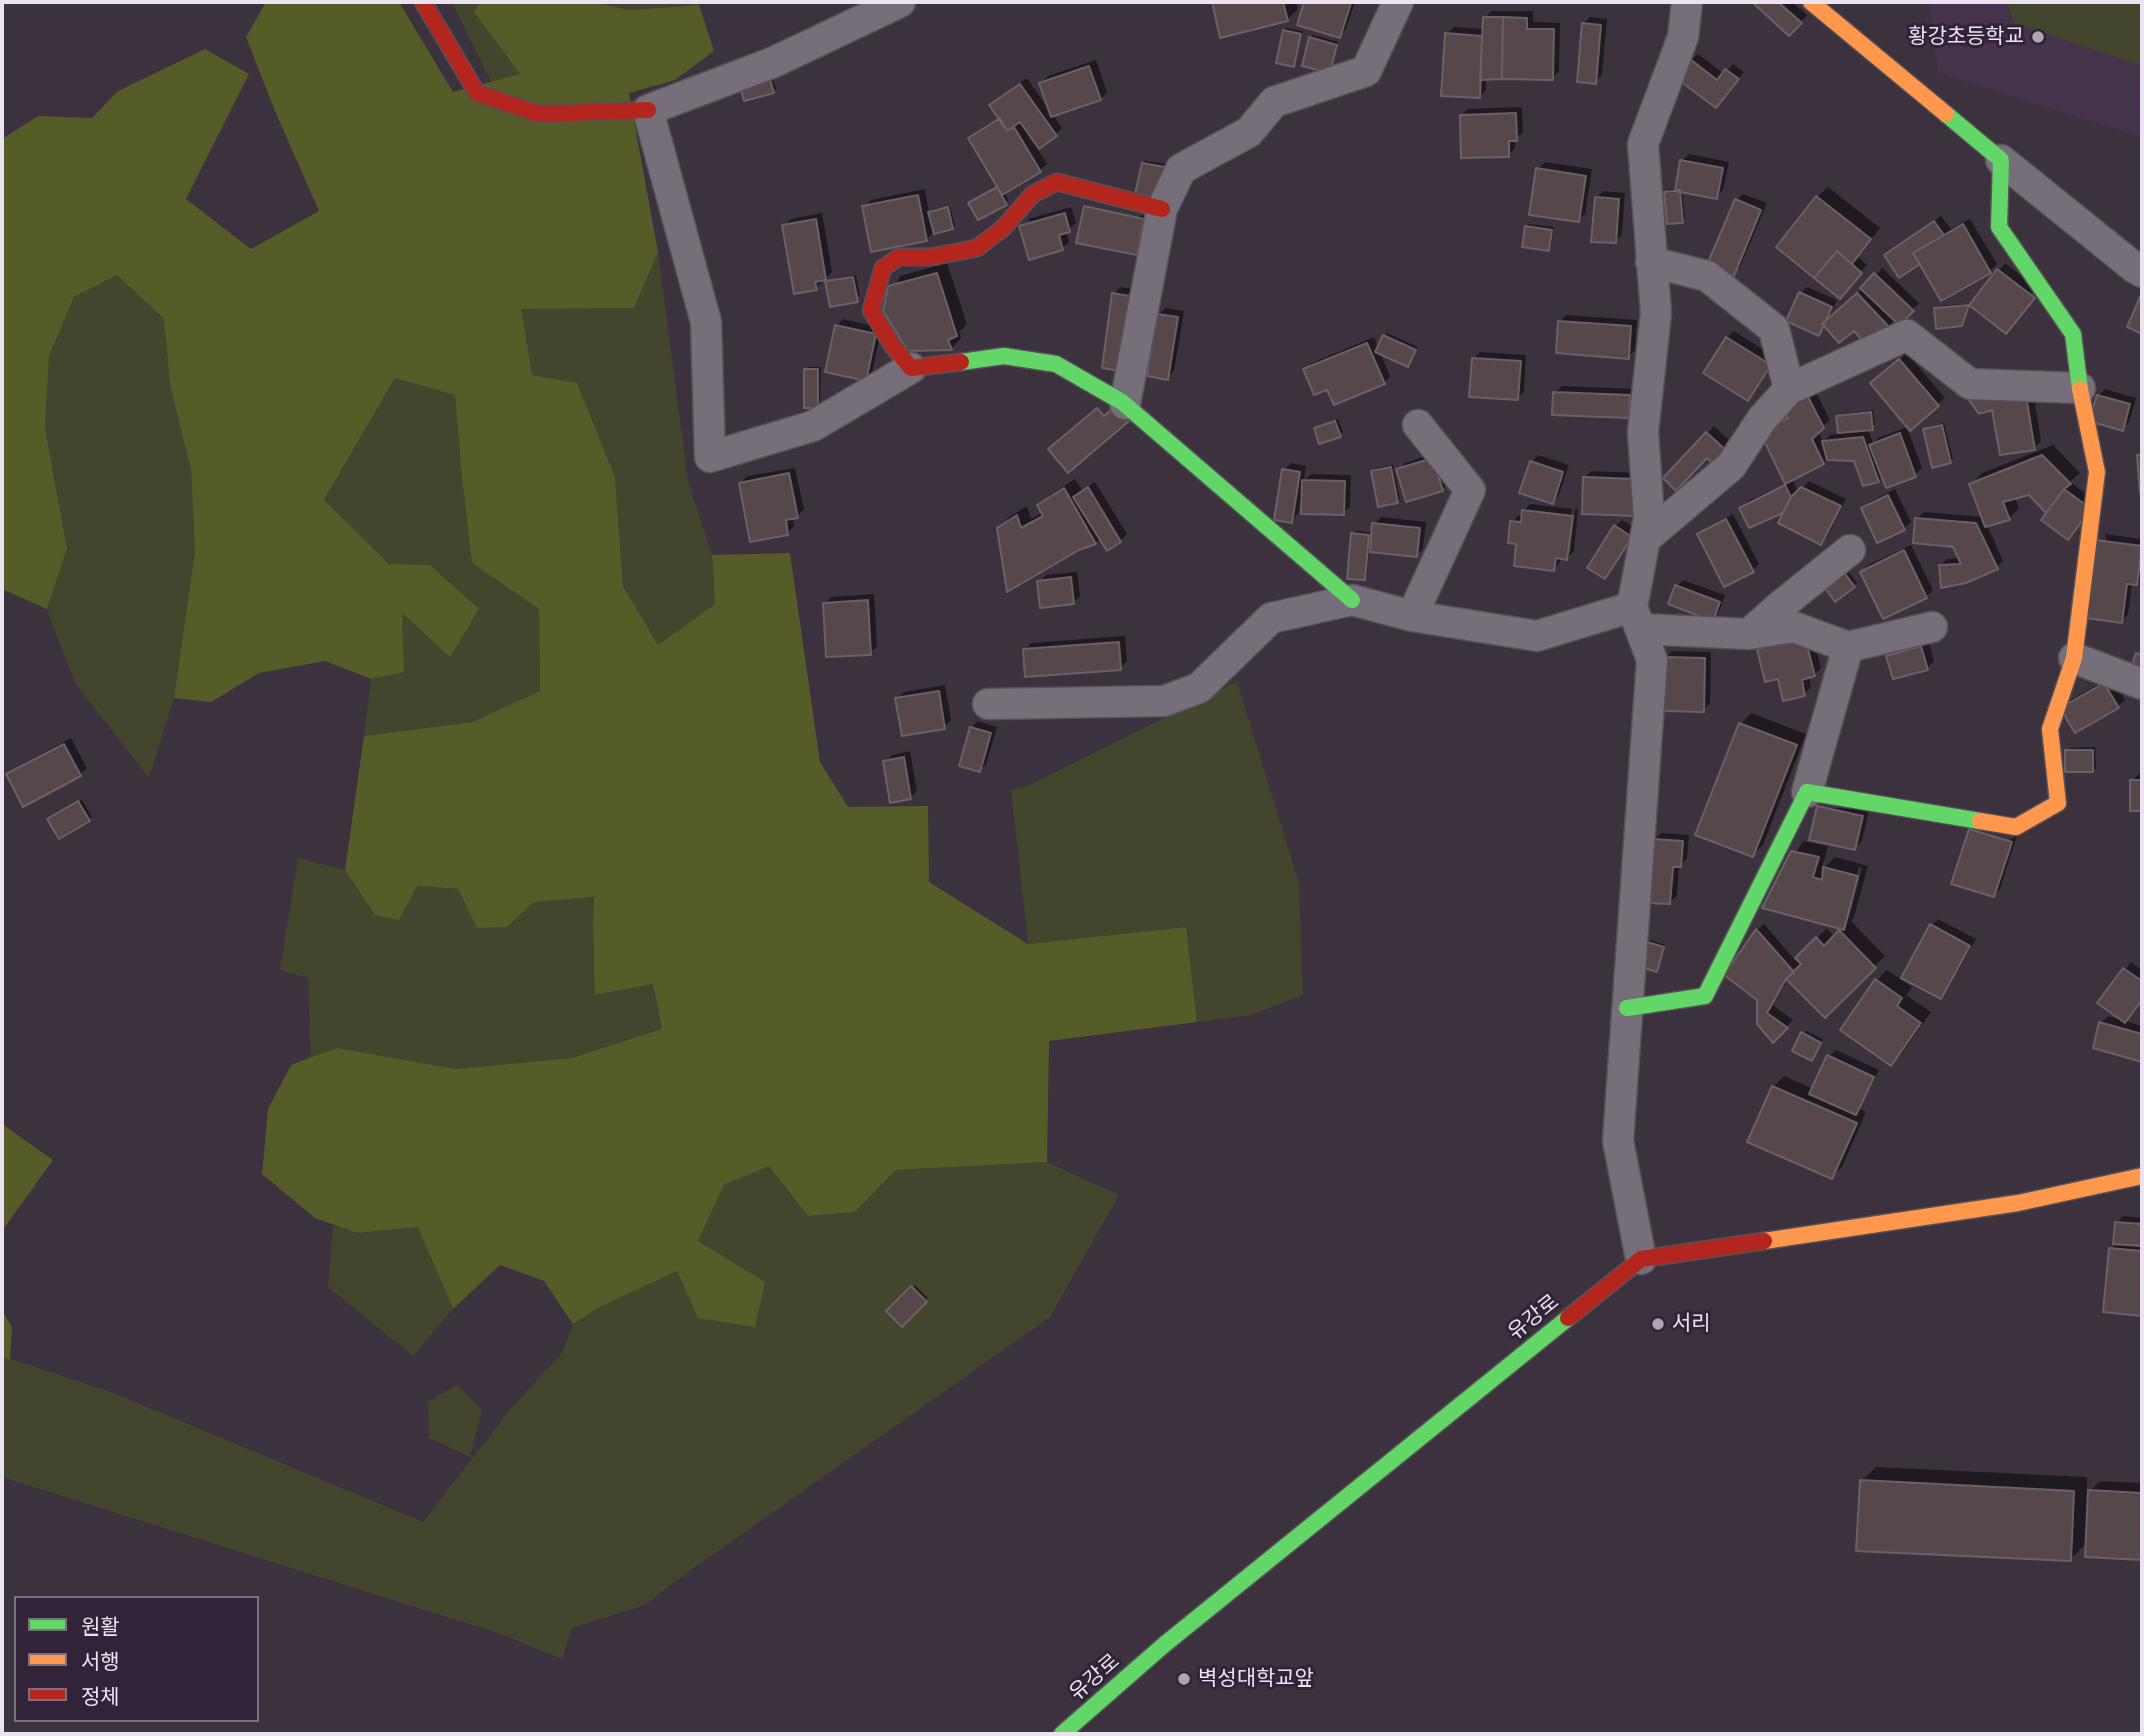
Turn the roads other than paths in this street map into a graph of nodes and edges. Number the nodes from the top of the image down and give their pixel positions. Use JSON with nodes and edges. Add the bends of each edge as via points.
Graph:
{"nodes":[{"id":1,"x":423,"y":2,"type":"edge"},
{"id":2,"x":900,"y":2,"type":"edge"},
{"id":3,"x":1398,"y":2,"type":"edge"},
{"id":4,"x":1687,"y":2,"type":"edge"},
{"id":5,"x":1811,"y":2,"type":"edge"},
{"id":6,"x":648,"y":110,"type":"junction"},
{"id":7,"x":2001,"y":160,"type":"junction"},
{"id":8,"x":1162,"y":209,"type":"junction"},
{"id":9,"x":1651,"y":262,"type":"junction"},
{"id":10,"x":2142,"y":272,"type":"edge"},
{"id":11,"x":911,"y":368,"type":"junction"},
{"id":12,"x":2080,"y":388,"type":"junction"},
{"id":13,"x":1789,"y":390,"type":"junction"},
{"id":14,"x":1125,"y":404,"type":"junction"},
{"id":15,"x":1418,"y":425,"type":"dead end"},
{"id":16,"x":1646,"y":538,"type":"junction"},
{"id":17,"x":1850,"y":550,"type":"dead end"},
{"id":18,"x":1352,"y":600,"type":"junction"},
{"id":19,"x":1412,"y":616,"type":"junction"},
{"id":20,"x":1637,"y":618,"type":"junction"},
{"id":21,"x":1932,"y":627,"type":"dead end"},
{"id":22,"x":1749,"y":634,"type":"junction"},
{"id":23,"x":1848,"y":647,"type":"junction"},
{"id":24,"x":2074,"y":657,"type":"junction"},
{"id":25,"x":2142,"y":684,"type":"edge"},
{"id":26,"x":988,"y":704,"type":"dead end"},
{"id":27,"x":1807,"y":792,"type":"junction"},
{"id":28,"x":1627,"y":1008,"type":"junction"},
{"id":29,"x":2142,"y":1176,"type":"edge"},
{"id":30,"x":1641,"y":1259,"type":"junction"},
{"id":31,"x":1062,"y":1734,"type":"edge"}],
"edges":[{"from":1,"to":6,"type":"street","via":[[477,93],[539,114]]},
{"from":2,"to":6,"type":"street","via":[[774,62]]},
{"from":3,"to":8,"type":"street","via":[[1366,71],[1274,102],[1249,132],[1181,169]]},
{"from":4,"to":9,"type":"street","via":[[1683,37],[1643,144]]},
{"from":5,"to":7,"type":"street"},
{"from":6,"to":11,"type":"street","via":[[706,322],[710,457],[813,426]]},
{"from":7,"to":10,"type":"street"},
{"from":7,"to":12,"type":"street","via":[[1999,227],[2073,334]]},
{"from":8,"to":11,"type":"street","via":[[1057,182],[1033,194],[1003,228],[977,248],[931,257],[899,257],[883,268],[871,310]]},
{"from":8,"to":14,"type":"street"},
{"from":9,"to":13,"type":"street","via":[[1707,276],[1774,329]]},
{"from":9,"to":16,"type":"street","via":[[1656,313],[1643,432],[1649,518]]},
{"from":11,"to":14,"type":"street","via":[[1004,356],[1056,364]]},
{"from":12,"to":13,"type":"street","via":[[1970,384],[1907,335]]},
{"from":12,"to":24,"type":"street","via":[[2097,472]]},
{"from":13,"to":16,"type":"street","via":[[1762,419],[1731,466]]},
{"from":14,"to":18,"type":"street"},
{"from":15,"to":19,"type":"street","via":[[1470,490]]},
{"from":16,"to":20,"type":"street"},
{"from":17,"to":22,"type":"street"},
{"from":18,"to":19,"type":"street"},
{"from":18,"to":26,"type":"street","via":[[1271,618],[1199,688],[1164,701]]},
{"from":19,"to":20,"type":"street","via":[[1537,636]]},
{"from":20,"to":22,"type":"street"},
{"from":20,"to":28,"type":"street","via":[[1652,660]]},
{"from":21,"to":23,"type":"street"},
{"from":22,"to":23,"type":"street","via":[[1794,627]]},
{"from":23,"to":27,"type":"street"},
{"from":24,"to":25,"type":"street"},
{"from":24,"to":27,"type":"street","via":[[2050,729],[2058,803],[2016,827]]},
{"from":27,"to":28,"type":"street","via":[[1705,996]]},
{"from":28,"to":30,"type":"street","via":[[1618,1141]]},
{"from":29,"to":30,"type":"street","via":[[2018,1203]]},
{"from":30,"to":31,"type":"street","name":"유강로","via":[[1165,1644]]}]}
